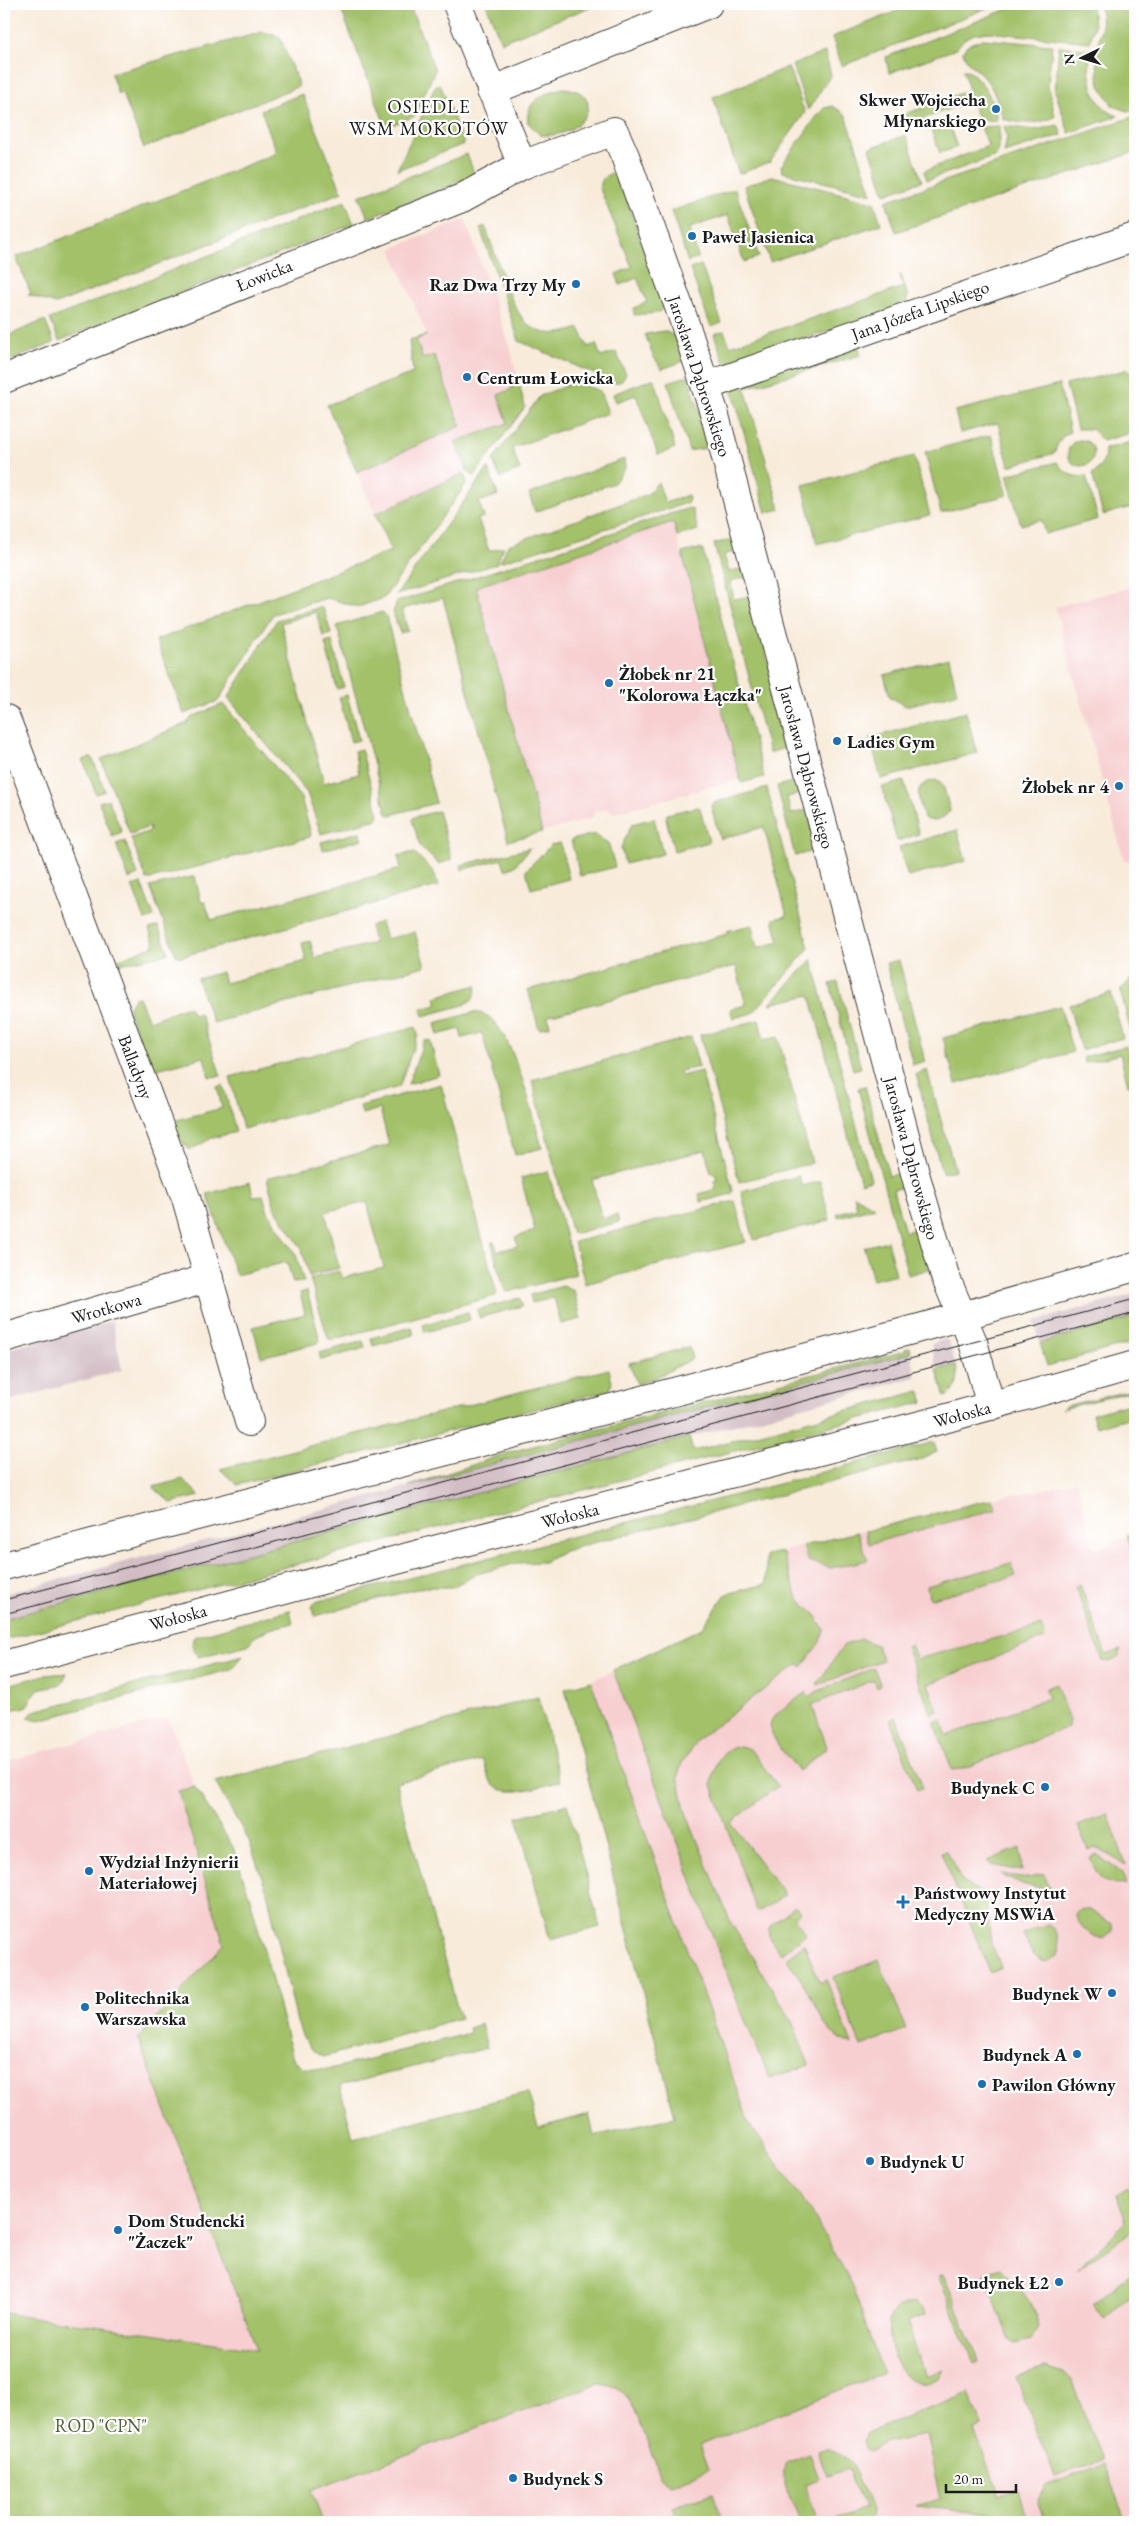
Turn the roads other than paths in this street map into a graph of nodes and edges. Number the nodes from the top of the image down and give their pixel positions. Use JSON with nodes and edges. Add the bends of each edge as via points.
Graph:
{"nodes":[{"id":1,"x":457,"y":4,"type":"edge"},
{"id":2,"x":708,"y":4,"type":"edge"},
{"id":3,"x":491,"y":91,"type":"junction"},
{"id":4,"x":614,"y":131,"type":"joint"},
{"id":5,"x":522,"y":165,"type":"junction"},
{"id":6,"x":1135,"y":237,"type":"edge"},
{"id":7,"x":4,"y":379,"type":"edge"},
{"id":8,"x":706,"y":386,"type":"junction"},
{"id":9,"x":5,"y":719,"type":"edge"},
{"id":10,"x":1135,"y":1267,"type":"edge"},
{"id":11,"x":209,"y":1278,"type":"junction"},
{"id":12,"x":962,"y":1315,"type":"junction"},
{"id":13,"x":4,"y":1338,"type":"edge"},
{"id":14,"x":1135,"y":1365,"type":"edge"},
{"id":15,"x":991,"y":1406,"type":"junction"},
{"id":16,"x":248,"y":1422,"type":"dead end"},
{"id":17,"x":4,"y":1566,"type":"edge"},
{"id":18,"x":4,"y":1665,"type":"edge"}],
"edges":[{"from":1,"to":3,"type":"street"},
{"from":2,"to":3,"type":"street"},
{"from":3,"to":5,"type":"street"},
{"from":4,"to":5,"type":"street","name":"Łowicka"},
{"from":4,"to":8,"type":"street","name":"Jarosława Dąbrowskiego"},
{"from":5,"to":7,"type":"street","name":"Łowicka","via":[[462,198]]},
{"from":6,"to":8,"type":"street","name":"Jana Józefa Lipskiego"},
{"from":8,"to":12,"type":"street","name":"Jarosława Dąbrowskiego","via":[[914,1167],[945,1276]]},
{"from":9,"to":11,"type":"street","name":"Balladyny","via":[[186,1198]]},
{"from":10,"to":12,"type":"street"},
{"from":11,"to":13,"type":"street","name":"Wrotkowa"},
{"from":11,"to":16,"type":"street","name":"Balladyny"},
{"from":12,"to":15,"type":"street","name":"Jarosława Dąbrowskiego"},
{"from":12,"to":17,"type":"street"},
{"from":14,"to":15,"type":"street","name":"Wołoska"},
{"from":15,"to":18,"type":"street","name":"Wołoska"}]}
